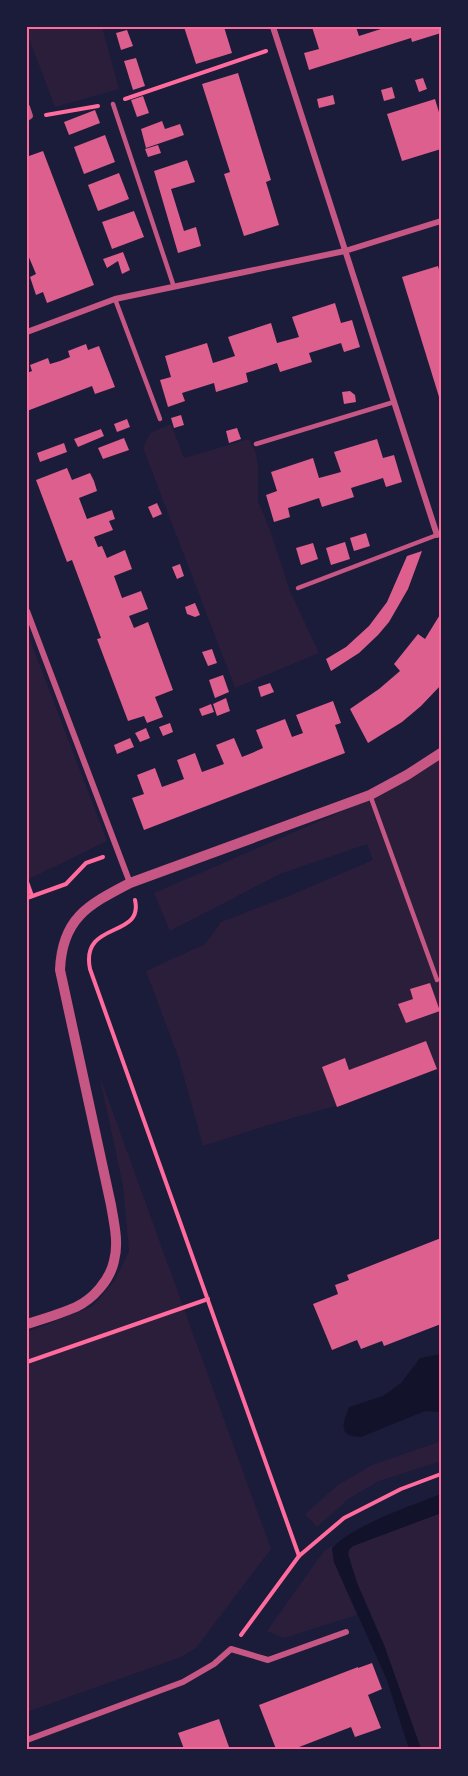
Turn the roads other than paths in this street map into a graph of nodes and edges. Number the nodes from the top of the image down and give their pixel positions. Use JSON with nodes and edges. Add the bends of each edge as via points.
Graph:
{"nodes":[{"id":1,"x":273,"y":27,"type":"edge"},
{"id":2,"x":113,"y":104,"type":"road end"},
{"id":3,"x":27,"y":107,"type":"edge"},
{"id":4,"x":29,"y":117,"type":"edge"},
{"id":5,"x":441,"y":221,"type":"edge"},
{"id":6,"x":345,"y":251,"type":"junction"},
{"id":7,"x":174,"y":287,"type":"junction"},
{"id":8,"x":115,"y":299,"type":"junction"},
{"id":9,"x":27,"y":332,"type":"edge"},
{"id":10,"x":394,"y":402,"type":"junction"},
{"id":11,"x":160,"y":419,"type":"dead end"},
{"id":12,"x":256,"y":444,"type":"dead end"},
{"id":13,"x":437,"y":535,"type":"joint"},
{"id":14,"x":298,"y":588,"type":"dead end"},
{"id":15,"x":27,"y":611,"type":"edge"},
{"id":16,"x":441,"y":753,"type":"edge"},
{"id":17,"x":370,"y":795,"type":"junction"},
{"id":18,"x":130,"y":883,"type":"junction"},
{"id":19,"x":437,"y":980,"type":"dead end"},
{"id":20,"x":27,"y":1324,"type":"edge"},
{"id":21,"x":346,"y":1632,"type":"dead end"},
{"id":22,"x":27,"y":1740,"type":"edge"}],
"edges":[{"from":1,"to":6,"type":"street"},
{"from":2,"to":7,"type":"lane"},
{"from":3,"to":4,"type":"street"},
{"from":5,"to":6,"type":"street"},
{"from":6,"to":7,"type":"street"},
{"from":6,"to":10,"type":"street"},
{"from":7,"to":8,"type":"street"},
{"from":8,"to":9,"type":"street"},
{"from":8,"to":11,"type":"lane"},
{"from":10,"to":12,"type":"lane"},
{"from":10,"to":13,"type":"street"},
{"from":13,"to":14,"type":"lane"},
{"from":15,"to":18,"type":"street"},
{"from":16,"to":17,"type":"street"},
{"from":17,"to":18,"type":"street"},
{"from":17,"to":19,"type":"lane"},
{"from":18,"to":20,"type":"street","via":[[86,908],[69,931],[60,964],[111,1205],[116,1236],[114,1262],[93,1296]]},
{"from":21,"to":22,"type":"street","via":[[268,1660],[231,1649],[183,1682]]}]}
